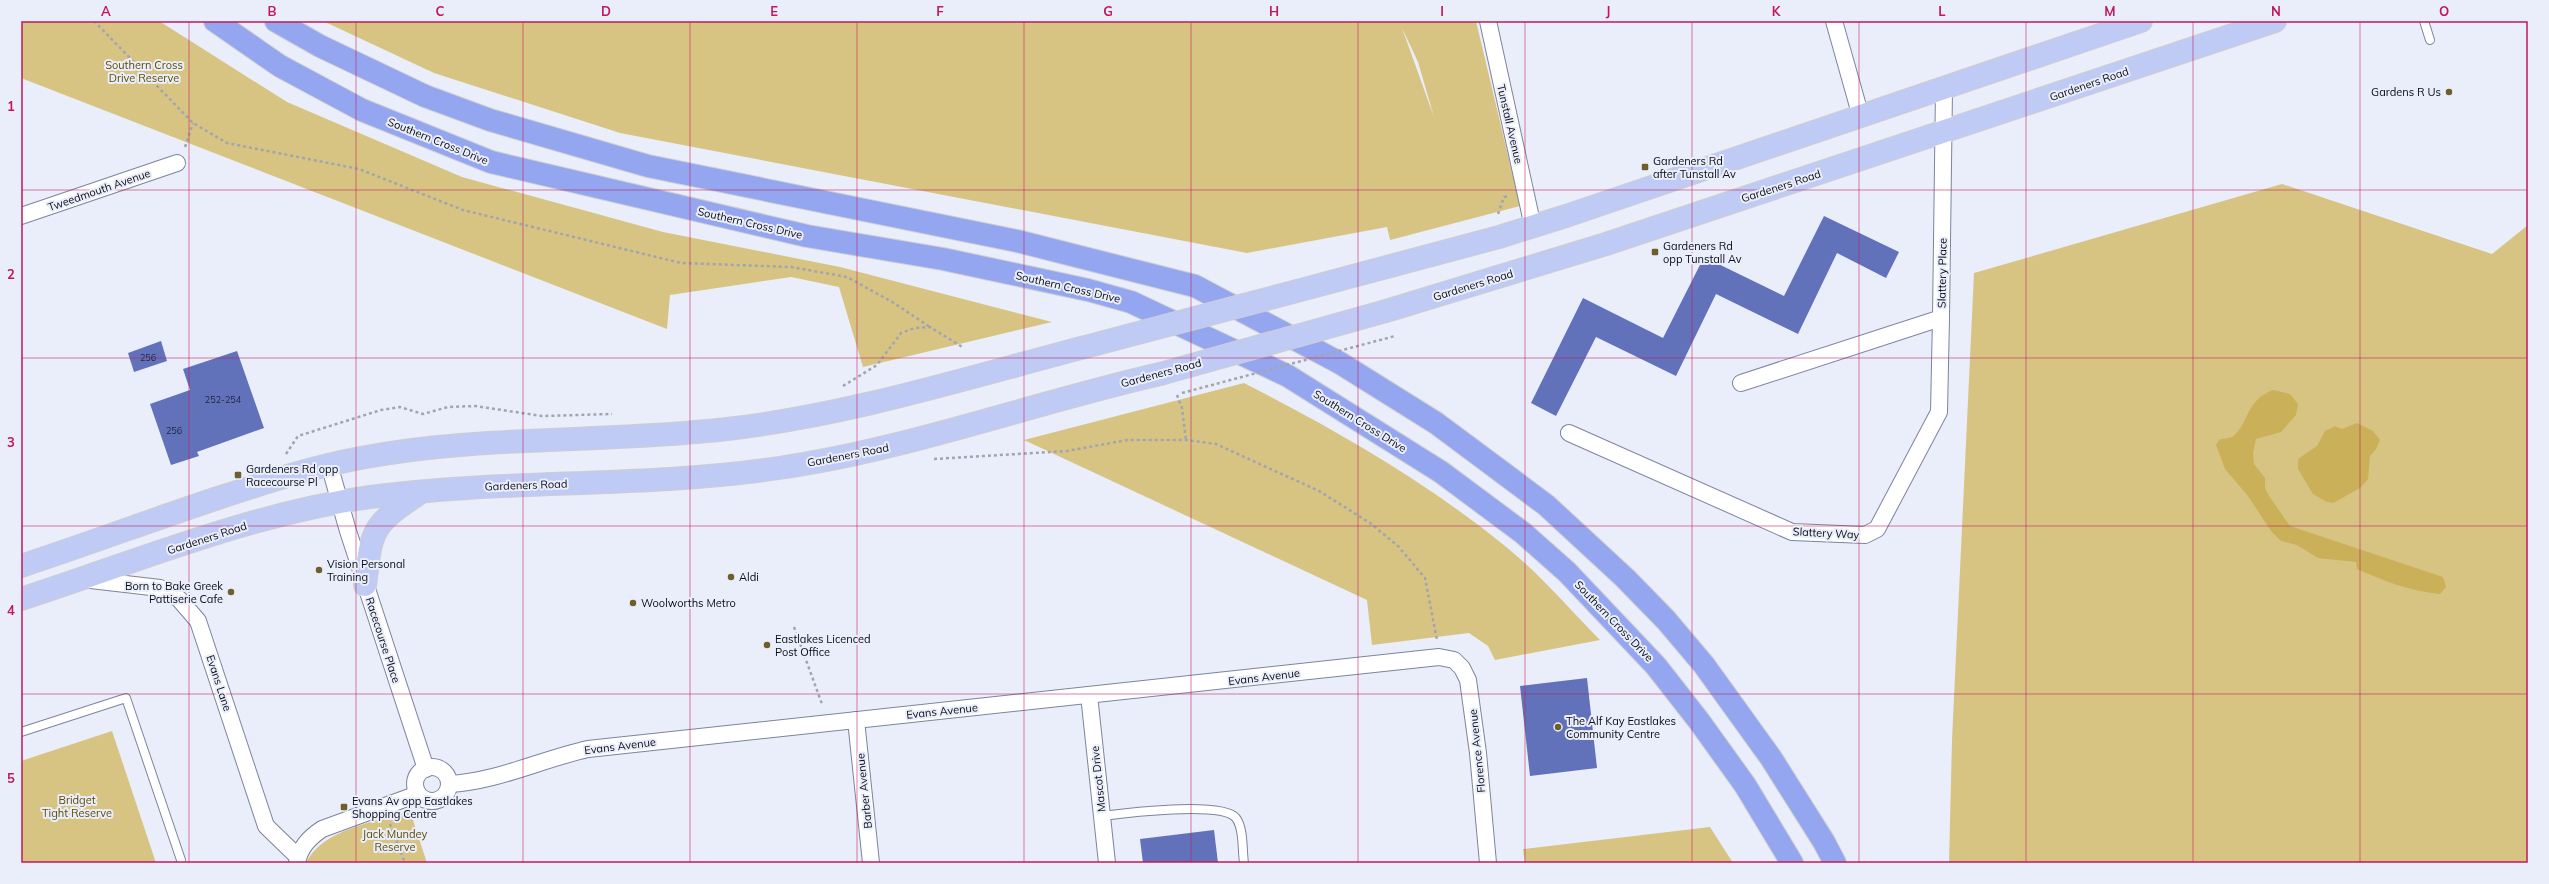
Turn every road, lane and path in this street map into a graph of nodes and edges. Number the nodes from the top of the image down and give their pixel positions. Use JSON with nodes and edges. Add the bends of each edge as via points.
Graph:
{"nodes":[{"id":1,"x":94,"y":21,"type":"edge"},
{"id":2,"x":215,"y":21,"type":"edge"},
{"id":3,"x":276,"y":21,"type":"edge"},
{"id":4,"x":1488,"y":21,"type":"edge"},
{"id":5,"x":1834,"y":21,"type":"edge"},
{"id":6,"x":2275,"y":21,"type":"edge"},
{"id":7,"x":2424,"y":21,"type":"edge"},
{"id":8,"x":2133,"y":22,"type":"edge"},
{"id":9,"x":2430,"y":40,"type":"dead end"},
{"id":10,"x":1944,"y":89,"type":"junction"},
{"id":11,"x":1861,"y":117,"type":"junction"},
{"id":12,"x":193,"y":123,"type":"junction"},
{"id":13,"x":1944,"y":132,"type":"junction"},
{"id":14,"x":176,"y":163,"type":"joint"},
{"id":15,"x":21,"y":216,"type":"edge"},
{"id":16,"x":1533,"y":227,"type":"junction"},
{"id":17,"x":1941,"y":318,"type":"junction"},
{"id":18,"x":930,"y":327,"type":"junction"},
{"id":19,"x":1395,"y":336,"type":"dead end"},
{"id":20,"x":964,"y":348,"type":"dead end"},
{"id":21,"x":1741,"y":383,"type":"dead end"},
{"id":22,"x":839,"y":389,"type":"dead end"},
{"id":23,"x":1182,"y":393,"type":"dead end"},
{"id":24,"x":1177,"y":395,"type":"dead end"},
{"id":25,"x":616,"y":414,"type":"dead end"},
{"id":26,"x":1569,"y":433,"type":"dead end"},
{"id":27,"x":1186,"y":440,"type":"junction"},
{"id":28,"x":282,"y":459,"type":"dead end"},
{"id":29,"x":934,"y":459,"type":"dead end"},
{"id":30,"x":329,"y":464,"type":"junction"},
{"id":31,"x":422,"y":491,"type":"junction"},
{"id":32,"x":339,"y":503,"type":"junction"},
{"id":33,"x":21,"y":566,"type":"edge"},
{"id":34,"x":82,"y":580,"type":"junction"},
{"id":35,"x":365,"y":585,"type":"junction"},
{"id":36,"x":21,"y":599,"type":"edge"},
{"id":37,"x":794,"y":627,"type":"dead end"},
{"id":38,"x":1439,"y":657,"type":"junction"},
{"id":39,"x":1089,"y":695,"type":"junction"},
{"id":40,"x":822,"y":704,"type":"dead end"},
{"id":41,"x":856,"y":720,"type":"junction"},
{"id":42,"x":21,"y":732,"type":"edge"},
{"id":43,"x":426,"y":769,"type":"junction"},
{"id":44,"x":449,"y":784,"type":"junction"},
{"id":45,"x":418,"y":794,"type":"junction"},
{"id":46,"x":1102,"y":816,"type":"junction"},
{"id":47,"x":388,"y":820,"type":"dead end"},
{"id":48,"x":181,"y":860,"type":"dead end"},
{"id":49,"x":297,"y":860,"type":"edge"},
{"id":50,"x":405,"y":863,"type":"edge"},
{"id":51,"x":871,"y":863,"type":"edge"},
{"id":52,"x":1107,"y":863,"type":"edge"},
{"id":53,"x":1244,"y":863,"type":"edge"},
{"id":54,"x":1488,"y":863,"type":"edge"},
{"id":55,"x":1792,"y":863,"type":"edge"},
{"id":56,"x":1835,"y":863,"type":"edge"}],
"edges":[{"from":1,"to":12,"type":"path"},
{"from":2,"to":55,"type":"highway","name":"Southern Cross Drive","via":[[280,66],[362,110],[491,162],[807,236],[943,259],[1088,290],[1131,302],[1288,376],[1441,472],[1523,533],[1567,572],[1656,666],[1699,721],[1745,785]]},
{"from":3,"to":56,"type":"highway","via":[[320,46],[425,96],[490,120],[648,166],[1017,241],[1195,286],[1340,363],[1436,423],[1546,505],[1625,578],[1666,620],[1704,665],[1771,758]]},
{"from":4,"to":16,"type":"street","name":"Tunstall Avenue"},
{"from":5,"to":11,"type":"street"},
{"from":6,"to":13,"type":"main road","name":"Gardeners Road"},
{"from":7,"to":9,"type":"lane"},
{"from":8,"to":10,"type":"main road"},
{"from":10,"to":11,"type":"main road"},
{"from":10,"to":13,"type":"street","name":"Slattery Place"},
{"from":11,"to":16,"type":"main road"},
{"from":12,"to":14,"type":"path"},
{"from":12,"to":18,"type":"path","via":[[227,143],[359,169],[463,210],[681,263],[791,267],[847,278],[894,303]]},
{"from":13,"to":17,"type":"street","name":"Slattery Place"},
{"from":13,"to":31,"type":"main road","name":"Gardeners Road","bridge":true,"via":[[1606,244],[1386,311],[884,448],[781,468],[689,477]]},
{"from":14,"to":15,"type":"street","name":"Tweedmouth Avenue"},
{"from":16,"to":30,"type":"main road","bridge":true,"via":[[835,413],[779,423],[653,436],[493,443],[414,450]]},
{"from":17,"to":21,"type":"street","name":"Slattery Place"},
{"from":17,"to":26,"type":"street","name":"Slattery Way","via":[[1939,412],[1877,529],[1865,535],[1792,532]]},
{"from":18,"to":20,"type":"path"},
{"from":18,"to":22,"type":"path","via":[[915,328],[901,333],[876,365]]},
{"from":19,"to":23,"type":"path","bridge":true},
{"from":24,"to":27,"type":"path","via":[[1182,408]]},
{"from":25,"to":28,"type":"path","via":[[542,416],[475,406],[448,407],[423,414],[400,407],[381,410],[298,436]]},
{"from":27,"to":29,"type":"path","via":[[1127,440],[1067,451]]},
{"from":27,"to":38,"type":"path","via":[[1216,444],[1319,491],[1370,523],[1398,546],[1425,578]]},
{"from":30,"to":32,"type":"street","name":"Racecourse Place"},
{"from":30,"to":33,"type":"main road","via":[[274,480]]},
{"from":31,"to":32,"type":"main road","name":"Gardeners Road"},
{"from":31,"to":35,"type":"main road","via":[[392,513],[378,528],[372,543]]},
{"from":32,"to":34,"type":"main road","name":"Gardeners Road","via":[[252,523]]},
{"from":32,"to":35,"type":"street","name":"Racecourse Place"},
{"from":34,"to":36,"type":"main road","name":"Gardeners Road"},
{"from":34,"to":49,"type":"street","name":"Evans Lane","via":[[160,588],[178,599],[198,621],[266,826]]},
{"from":35,"to":43,"type":"street","name":"Racecourse Place"},
{"from":37,"to":40,"type":"path"},
{"from":38,"to":39,"type":"street","name":"Evans Avenue"},
{"from":38,"to":54,"type":"street","name":"Florence Avenue","via":[[1454,660],[1468,680],[1478,753]]},
{"from":39,"to":41,"type":"street","name":"Evans Avenue"},
{"from":39,"to":46,"type":"street","name":"Mascot Drive"},
{"from":41,"to":44,"type":"street","name":"Evans Avenue","via":[[588,749],[481,780]]},
{"from":41,"to":51,"type":"street","name":"Barber Avenue"},
{"from":42,"to":48,"type":"lane","via":[[126,698]]},
{"from":43,"to":44,"type":"street","via":[[441,770]]},
{"from":43,"to":45,"type":"street","via":[[416,780]]},
{"from":44,"to":45,"type":"street","via":[[446,794],[437,800],[426,800]]},
{"from":45,"to":49,"type":"street","via":[[322,829],[310,837]]},
{"from":46,"to":52,"type":"street","name":"Mascot Drive"},
{"from":46,"to":53,"type":"lane","via":[[1163,809],[1222,810],[1234,816],[1239,823]]},
{"from":47,"to":50,"type":"path"}]}
